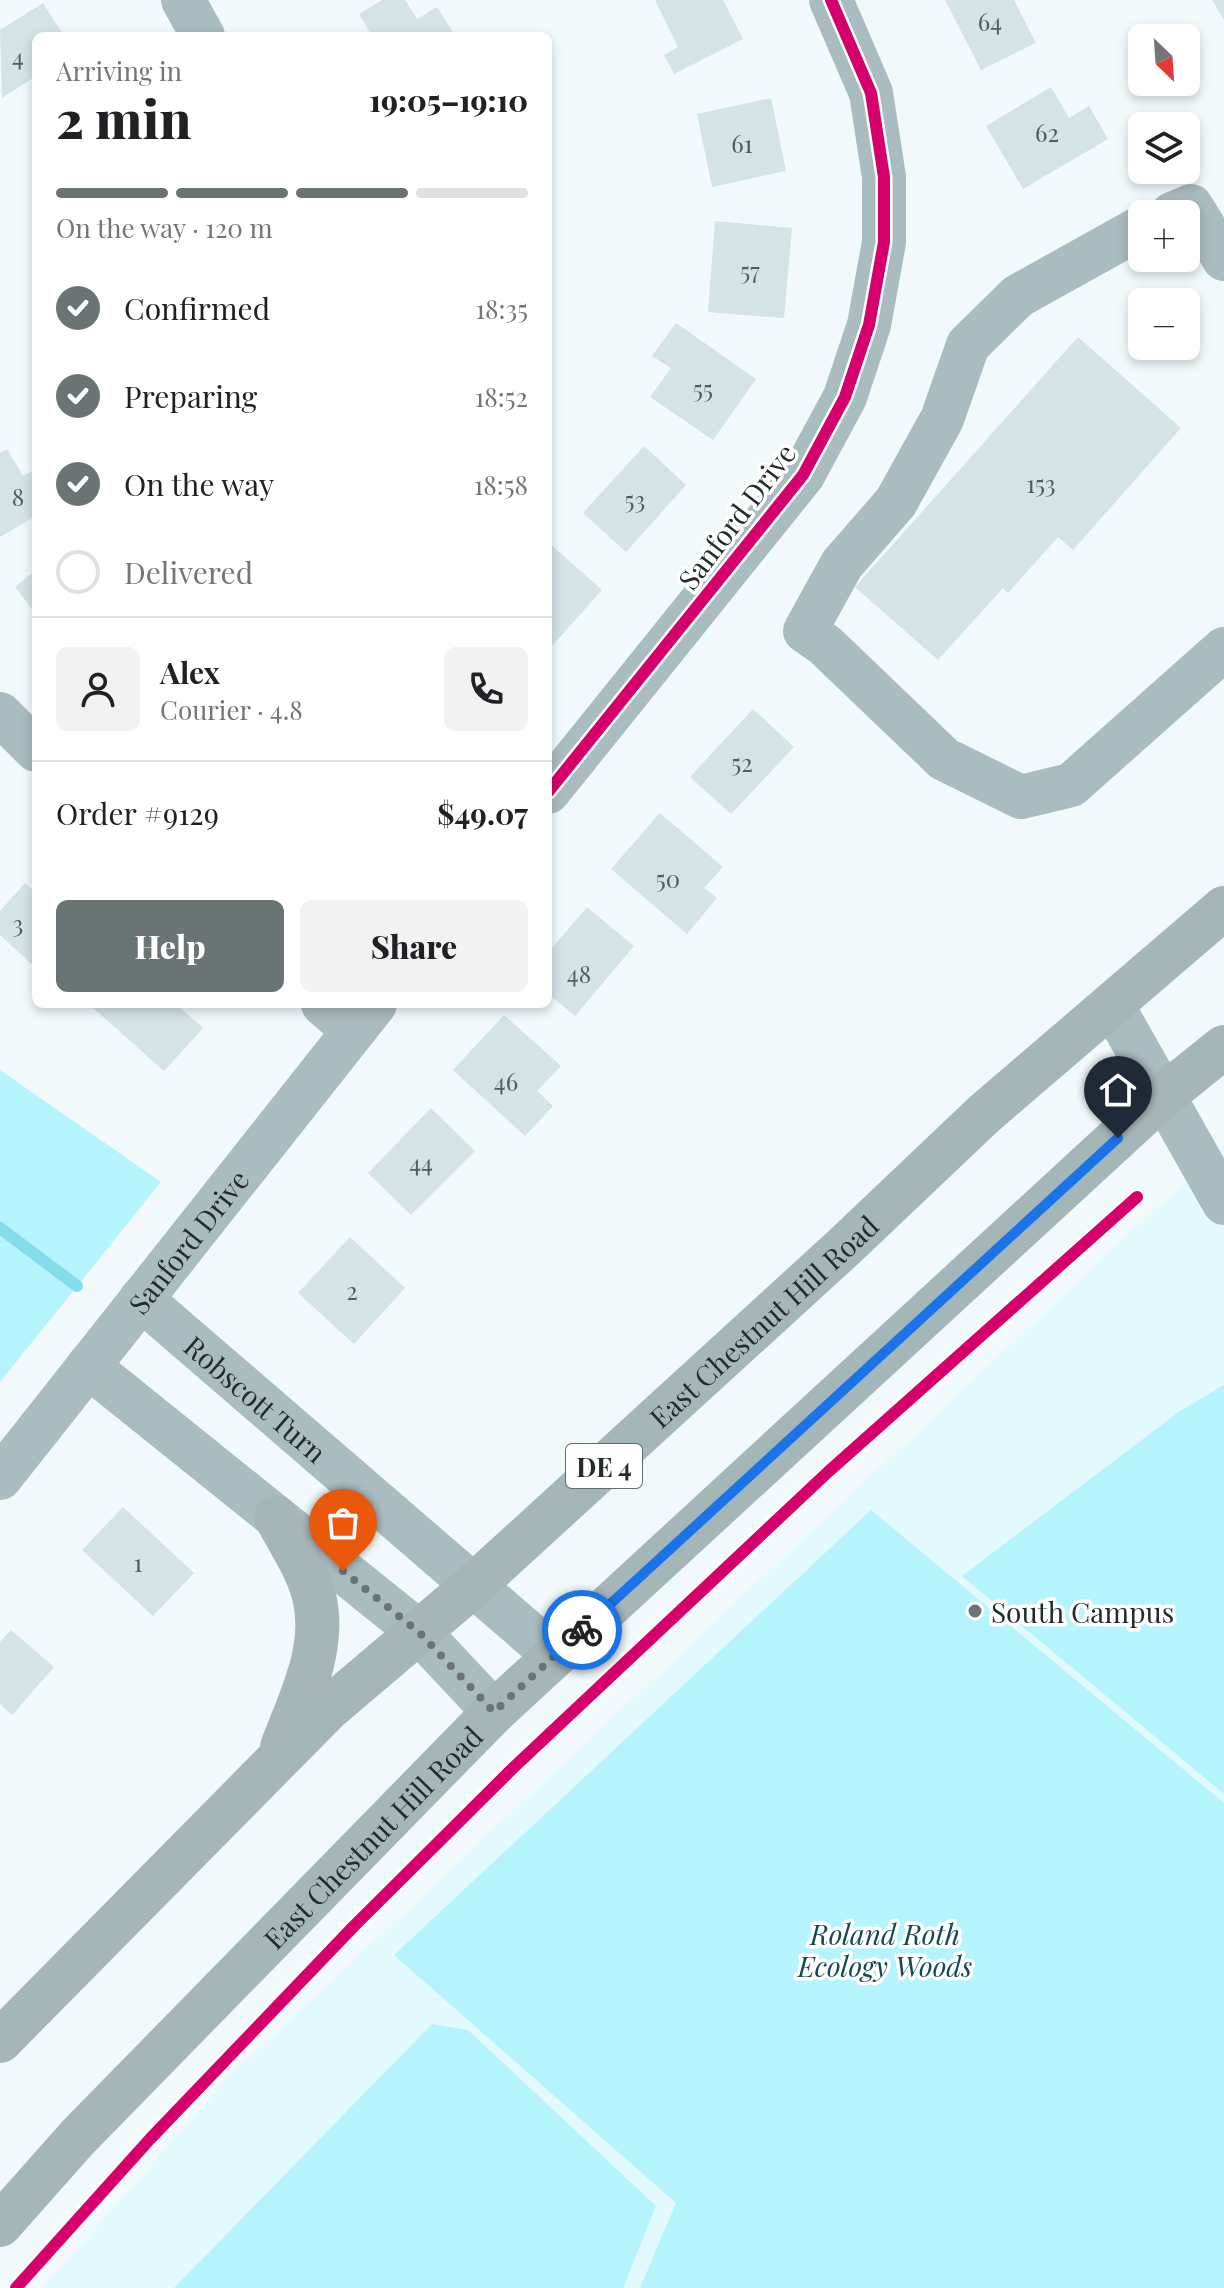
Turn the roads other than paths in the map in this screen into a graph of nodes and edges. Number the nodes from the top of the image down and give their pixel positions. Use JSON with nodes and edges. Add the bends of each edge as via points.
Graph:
{"nodes":[{"id":1,"x":183,"y":0,"type":"edge"},
{"id":2,"x":831,"y":0,"type":"edge"},
{"id":3,"x":201,"y":32,"type":"edge"},
{"id":4,"x":1200,"y":220,"type":"edge"},
{"id":5,"x":1128,"y":235,"type":"edge"},
{"id":6,"x":1224,"y":259,"type":"edge"},
{"id":7,"x":1224,"y":649,"type":"edge"},
{"id":8,"x":0,"y":714,"type":"edge"},
{"id":9,"x":32,"y":746,"type":"edge"},
{"id":10,"x":552,"y":787,"type":"edge"},
{"id":11,"x":1224,"y":908,"type":"edge"},
{"id":12,"x":1112,"y":1005,"type":"junction"},
{"id":13,"x":350,"y":1013,"type":"edge"},
{"id":14,"x":1224,"y":1047,"type":"edge"},
{"id":15,"x":1163,"y":1096,"type":"junction"},
{"id":16,"x":1224,"y":1203,"type":"edge"},
{"id":17,"x":141,"y":1299,"type":"junction"},
{"id":18,"x":88,"y":1366,"type":"junction"},
{"id":19,"x":0,"y":1478,"type":"edge"},
{"id":20,"x":276,"y":1517,"type":"junction"},
{"id":21,"x":474,"y":1585,"type":"junction"},
{"id":22,"x":420,"y":1633,"type":"junction"},
{"id":23,"x":554,"y":1655,"type":"junction"},
{"id":24,"x":494,"y":1712,"type":"junction"},
{"id":25,"x":276,"y":1763,"type":"junction"},
{"id":26,"x":0,"y":2041,"type":"edge"},
{"id":27,"x":0,"y":2225,"type":"edge"}],
"edges":[{"from":1,"to":3,"type":"street"},
{"from":2,"to":10,"type":"street","name":"Sanford Drive","via":[[871,93],[884,177],[884,242],[869,325],[845,397],[803,475]]},
{"from":4,"to":6,"type":"street"},
{"from":5,"to":7,"type":"street","via":[[1018,296],[968,345],[942,419],[896,502],[842,564],[805,631],[944,759],[1021,797],[1071,785]]},
{"from":8,"to":9,"type":"street"},
{"from":11,"to":12,"type":"main road","name":"East Chestnut Hill Road","number":"DE 4"},
{"from":12,"to":15,"type":"street"},
{"from":12,"to":21,"type":"main road","name":"East Chestnut Hill Road","number":"DE 4","via":[[984,1114]]},
{"from":13,"to":17,"type":"street","name":"Sanford Drive"},
{"from":14,"to":15,"type":"main road","name":"East Chestnut Hill Road"},
{"from":15,"to":16,"type":"street"},
{"from":15,"to":23,"type":"main road","name":"East Chestnut Hill Road"},
{"from":17,"to":18,"type":"street","name":"Sanford Drive"},
{"from":17,"to":21,"type":"street","name":"Robscott Turn"},
{"from":18,"to":19,"type":"street","name":"Sanford Drive"},
{"from":18,"to":20,"type":"street"},
{"from":20,"to":22,"type":"street"},
{"from":20,"to":25,"type":"main road","via":[[314,1597],[318,1637]]},
{"from":21,"to":22,"type":"main road","name":"East Chestnut Hill Road","number":"DE 4"},
{"from":21,"to":23,"type":"street","name":"Robscott Turn"},
{"from":22,"to":24,"type":"street"},
{"from":22,"to":25,"type":"main road","name":"East Chestnut Hill Road","number":"DE 4","via":[[328,1709]]},
{"from":23,"to":24,"type":"main road","name":"East Chestnut Hill Road"},
{"from":24,"to":27,"type":"main road","name":"East Chestnut Hill Road","via":[[78,2137]]},
{"from":25,"to":26,"type":"main road","name":"East Chestnut Hill Road","number":"DE 4"}]}
